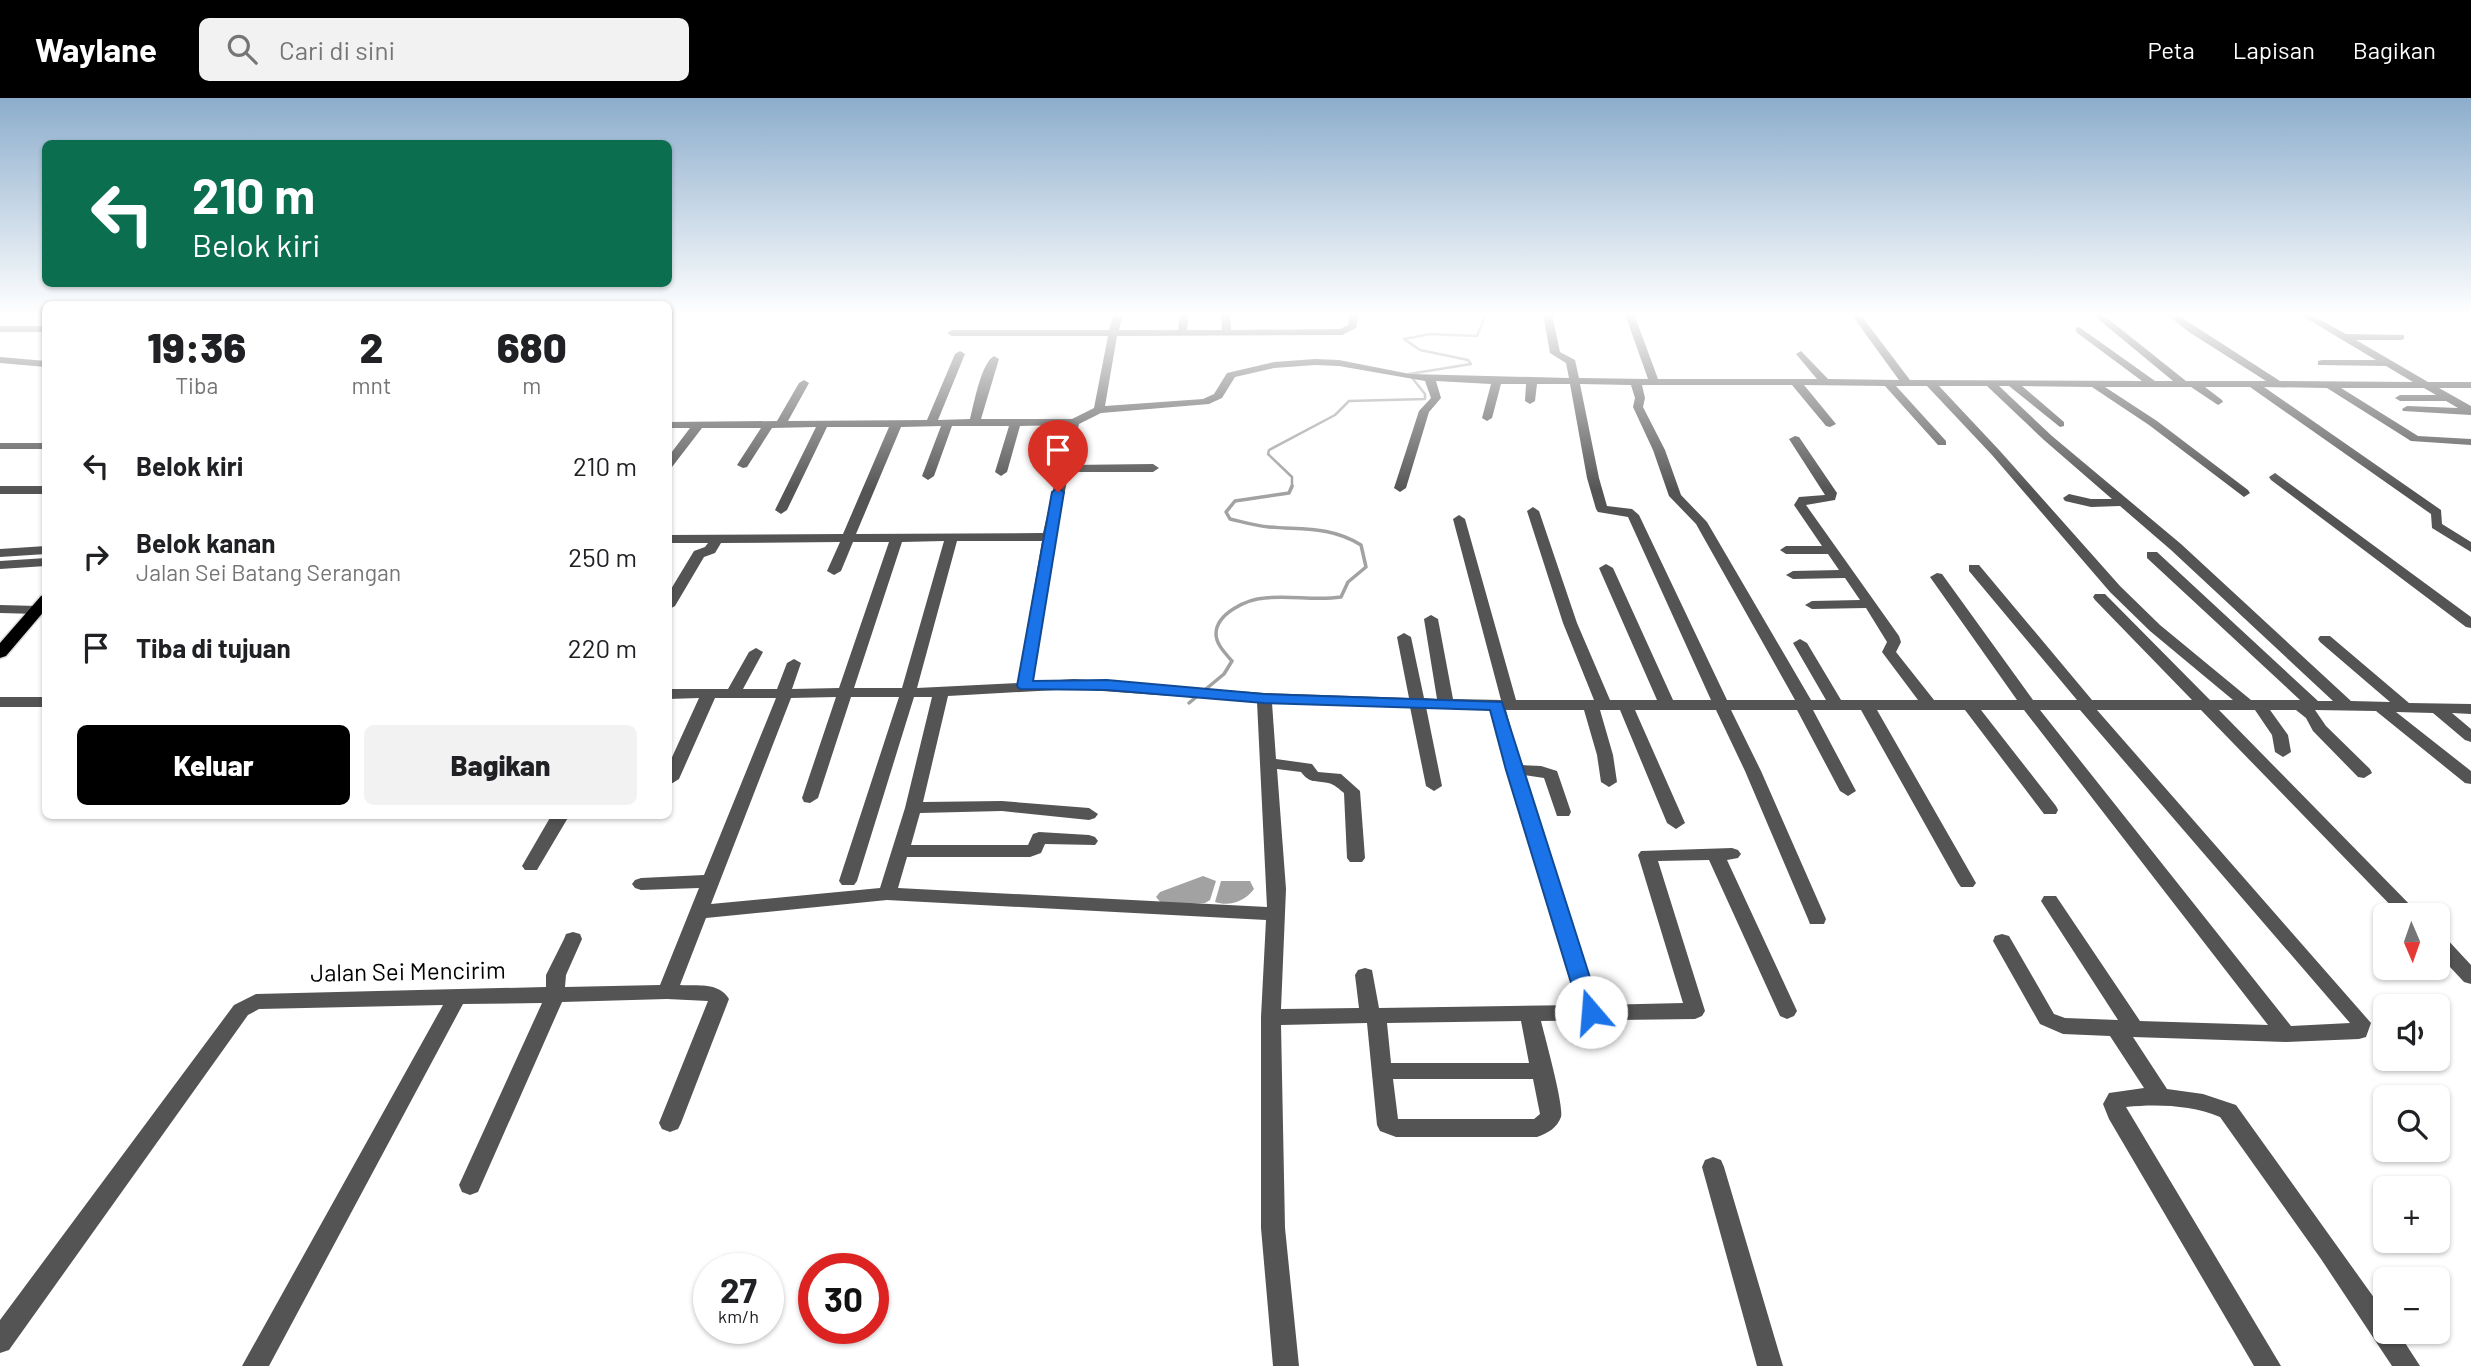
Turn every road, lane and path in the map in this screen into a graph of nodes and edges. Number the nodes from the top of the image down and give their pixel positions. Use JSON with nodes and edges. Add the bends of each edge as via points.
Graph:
{"nodes":[{"id":1,"x":952,"y":373,"type":"edge"},
{"id":2,"x":988,"y":373,"type":"edge"},
{"id":3,"x":1106,"y":373,"type":"edge"},
{"id":4,"x":1239,"y":373,"type":"edge"},
{"id":5,"x":1388,"y":373,"type":"edge"},
{"id":6,"x":1572,"y":373,"type":"edge"},
{"id":7,"x":1651,"y":373,"type":"edge"},
{"id":8,"x":1818,"y":373,"type":"edge"},
{"id":9,"x":1900,"y":373,"type":"edge"},
{"id":10,"x":2138,"y":373,"type":"edge"},
{"id":11,"x":2175,"y":373,"type":"edge"},
{"id":12,"x":2261,"y":373,"type":"edge"},
{"id":13,"x":2406,"y":373,"type":"edge"},
{"id":14,"x":1430,"y":379,"type":"junction"},
{"id":15,"x":2416,"y":379,"type":"junction"},
{"id":16,"x":2471,"y":379,"type":"edge"},
{"id":17,"x":1497,"y":381,"type":"junction"},
{"id":18,"x":1532,"y":381,"type":"junction"},
{"id":19,"x":1576,"y":382,"type":"junction"},
{"id":20,"x":1636,"y":382,"type":"junction"},
{"id":21,"x":1654,"y":382,"type":"junction"},
{"id":22,"x":804,"y":383,"type":"dead end"},
{"id":23,"x":1796,"y":383,"type":"junction"},
{"id":24,"x":1826,"y":383,"type":"junction"},
{"id":25,"x":1888,"y":383,"type":"junction"},
{"id":26,"x":1907,"y":383,"type":"junction"},
{"id":27,"x":1930,"y":383,"type":"junction"},
{"id":28,"x":1990,"y":383,"type":"junction"},
{"id":29,"x":2013,"y":384,"type":"junction"},
{"id":30,"x":2153,"y":384,"type":"junction"},
{"id":31,"x":2189,"y":384,"type":"junction"},
{"id":32,"x":2252,"y":384,"type":"junction"},
{"id":33,"x":2278,"y":384,"type":"junction"},
{"id":34,"x":2096,"y":385,"type":"junction"},
{"id":35,"x":2330,"y":385,"type":"junction"},
{"id":36,"x":2427,"y":385,"type":"junction"},
{"id":37,"x":2471,"y":385,"type":"edge"},
{"id":38,"x":2400,"y":398,"type":"dead end"},
{"id":39,"x":2450,"y":398,"type":"junction"},
{"id":40,"x":1530,"y":401,"type":"dead end"},
{"id":41,"x":2218,"y":401,"type":"dead end"},
{"id":42,"x":1099,"y":410,"type":"junction"},
{"id":43,"x":2407,"y":410,"type":"dead end"},
{"id":44,"x":2471,"y":411,"type":"edge"},
{"id":45,"x":1487,"y":418,"type":"dead end"},
{"id":46,"x":897,"y":422,"type":"junction"},
{"id":47,"x":932,"y":422,"type":"junction"},
{"id":48,"x":948,"y":422,"type":"junction"},
{"id":49,"x":1074,"y":422,"type":"junction"},
{"id":50,"x":775,"y":423,"type":"junction"},
{"id":51,"x":824,"y":423,"type":"junction"},
{"id":52,"x":975,"y":423,"type":"junction"},
{"id":53,"x":1016,"y":423,"type":"junction"},
{"id":54,"x":700,"y":424,"type":"junction"},
{"id":55,"x":1830,"y":424,"type":"dead end"},
{"id":56,"x":2060,"y":424,"type":"dead end"},
{"id":57,"x":672,"y":425,"type":"edge"},
{"id":58,"x":1796,"y":439,"type":"dead end"},
{"id":59,"x":2471,"y":442,"type":"edge"},
{"id":60,"x":1942,"y":443,"type":"dead end"},
{"id":61,"x":0,"y":446,"type":"edge"},
{"id":62,"x":42,"y":446,"type":"edge"},
{"id":63,"x":672,"y":460,"type":"edge"},
{"id":64,"x":743,"y":465,"type":"dead end"},
{"id":65,"x":1153,"y":468,"type":"dead end"},
{"id":66,"x":1063,"y":469,"type":"junction"},
{"id":67,"x":1000,"y":472,"type":"dead end"},
{"id":68,"x":928,"y":476,"type":"dead end"},
{"id":69,"x":2275,"y":477,"type":"dead end"},
{"id":70,"x":1400,"y":488,"type":"dead end"},
{"id":71,"x":0,"y":490,"type":"edge"},
{"id":72,"x":42,"y":490,"type":"edge"},
{"id":73,"x":2244,"y":493,"type":"dead end"},
{"id":74,"x":2069,"y":498,"type":"dead end"},
{"id":75,"x":2124,"y":502,"type":"junction"},
{"id":76,"x":781,"y":510,"type":"dead end"},
{"id":77,"x":1533,"y":511,"type":"dead end"},
{"id":78,"x":1459,"y":519,"type":"dead end"},
{"id":79,"x":952,"y":536,"type":"junction"},
{"id":80,"x":897,"y":537,"type":"junction"},
{"id":81,"x":1049,"y":537,"type":"junction"},
{"id":82,"x":672,"y":538,"type":"edge"},
{"id":83,"x":849,"y":538,"type":"junction"},
{"id":84,"x":717,"y":539,"type":"junction"},
{"id":85,"x":2471,"y":548,"type":"edge"},
{"id":86,"x":42,"y":550,"type":"edge"},
{"id":87,"x":1786,"y":550,"type":"dead end"},
{"id":88,"x":1830,"y":550,"type":"junction"},
{"id":89,"x":0,"y":553,"type":"edge"},
{"id":90,"x":2152,"y":555,"type":"dead end"},
{"id":91,"x":42,"y":562,"type":"edge"},
{"id":92,"x":0,"y":565,"type":"edge"},
{"id":93,"x":1606,"y":568,"type":"dead end"},
{"id":94,"x":1974,"y":568,"type":"dead end"},
{"id":95,"x":834,"y":571,"type":"dead end"},
{"id":96,"x":1848,"y":574,"type":"junction"},
{"id":97,"x":1793,"y":575,"type":"dead end"},
{"id":98,"x":1937,"y":577,"type":"dead end"},
{"id":99,"x":2100,"y":597,"type":"dead end"},
{"id":100,"x":672,"y":599,"type":"edge"},
{"id":101,"x":41,"y":604,"type":"edge"},
{"id":102,"x":1870,"y":604,"type":"junction"},
{"id":103,"x":1812,"y":605,"type":"dead end"},
{"id":104,"x":0,"y":609,"type":"edge"},
{"id":105,"x":1431,"y":619,"type":"dead end"},
{"id":106,"x":2471,"y":624,"type":"edge"},
{"id":107,"x":1404,"y":637,"type":"dead end"},
{"id":108,"x":2325,"y":639,"type":"dead end"},
{"id":109,"x":1800,"y":643,"type":"dead end"},
{"id":110,"x":756,"y":652,"type":"dead end"},
{"id":111,"x":0,"y":653,"type":"edge"},
{"id":112,"x":794,"y":663,"type":"dead end"},
{"id":113,"x":1025,"y":686,"type":"junction"},
{"id":114,"x":845,"y":692,"type":"junction"},
{"id":115,"x":908,"y":692,"type":"junction"},
{"id":116,"x":941,"y":692,"type":"junction"},
{"id":117,"x":733,"y":693,"type":"junction"},
{"id":118,"x":784,"y":693,"type":"junction"},
{"id":119,"x":672,"y":694,"type":"edge"},
{"id":120,"x":709,"y":694,"type":"junction"},
{"id":121,"x":1264,"y":698,"type":"junction"},
{"id":122,"x":0,"y":702,"type":"edge"},
{"id":123,"x":42,"y":702,"type":"edge"},
{"id":124,"x":1415,"y":704,"type":"junction"},
{"id":125,"x":1446,"y":704,"type":"junction"},
{"id":126,"x":1504,"y":705,"type":"junction"},
{"id":127,"x":1597,"y":705,"type":"junction"},
{"id":128,"x":1667,"y":705,"type":"junction"},
{"id":129,"x":1720,"y":705,"type":"junction"},
{"id":130,"x":2208,"y":705,"type":"junction"},
{"id":131,"x":1626,"y":706,"type":"junction"},
{"id":132,"x":1803,"y":706,"type":"junction"},
{"id":133,"x":1837,"y":706,"type":"junction"},
{"id":134,"x":1867,"y":706,"type":"junction"},
{"id":135,"x":1930,"y":706,"type":"junction"},
{"id":136,"x":1970,"y":706,"type":"junction"},
{"id":137,"x":2029,"y":706,"type":"junction"},
{"id":138,"x":2308,"y":706,"type":"junction"},
{"id":139,"x":2086,"y":707,"type":"junction"},
{"id":140,"x":2255,"y":707,"type":"junction"},
{"id":141,"x":2348,"y":707,"type":"junction"},
{"id":142,"x":2380,"y":707,"type":"junction"},
{"id":143,"x":2405,"y":707,"type":"junction"},
{"id":144,"x":2438,"y":709,"type":"junction"},
{"id":145,"x":2471,"y":709,"type":"edge"},
{"id":146,"x":2471,"y":737,"type":"edge"},
{"id":147,"x":2283,"y":752,"type":"dead end"},
{"id":148,"x":1270,"y":763,"type":"junction"},
{"id":149,"x":1514,"y":770,"type":"junction"},
{"id":150,"x":672,"y":772,"type":"edge"},
{"id":151,"x":2364,"y":773,"type":"dead end"},
{"id":152,"x":2471,"y":779,"type":"edge"},
{"id":153,"x":1609,"y":782,"type":"dead end"},
{"id":154,"x":1434,"y":786,"type":"dead end"},
{"id":155,"x":1849,"y":791,"type":"dead end"},
{"id":156,"x":810,"y":798,"type":"dead end"},
{"id":157,"x":913,"y":808,"type":"junction"},
{"id":158,"x":2050,"y":810,"type":"dead end"},
{"id":159,"x":1563,"y":811,"type":"dead end"},
{"id":160,"x":1089,"y":814,"type":"dead end"},
{"id":161,"x":558,"y":819,"type":"edge"},
{"id":162,"x":1676,"y":823,"type":"dead end"},
{"id":163,"x":1089,"y":841,"type":"dead end"},
{"id":164,"x":901,"y":851,"type":"junction"},
{"id":165,"x":1356,"y":858,"type":"dead end"},
{"id":166,"x":531,"y":866,"type":"dead end"},
{"id":167,"x":711,"y":881,"type":"junction"},
{"id":168,"x":848,"y":881,"type":"dead end"},
{"id":169,"x":1967,"y":883,"type":"dead end"},
{"id":170,"x":641,"y":884,"type":"dead end"},
{"id":171,"x":887,"y":894,"type":"junction"},
{"id":172,"x":2050,"y":901,"type":"dead end"},
{"id":173,"x":2399,"y":903,"type":"edge"},
{"id":174,"x":700,"y":912,"type":"junction"},
{"id":175,"x":1276,"y":914,"type":"junction"},
{"id":176,"x":1817,"y":919,"type":"dead end"},
{"id":177,"x":573,"y":939,"type":"dead end"},
{"id":178,"x":2002,"y":941,"type":"dead end"},
{"id":179,"x":2450,"y":955,"type":"edge"},
{"id":180,"x":1365,"y":975,"type":"dead end"},
{"id":181,"x":2471,"y":977,"type":"edge"},
{"id":182,"x":667,"y":992,"type":"junction"},
{"id":183,"x":555,"y":996,"type":"junction"},
{"id":184,"x":457,"y":997,"type":"junction"},
{"id":185,"x":1787,"y":1011,"type":"dead end"},
{"id":186,"x":1529,"y":1012,"type":"junction"},
{"id":187,"x":1591,"y":1012,"type":"junction"},
{"id":188,"x":1270,"y":1017,"type":"junction"},
{"id":189,"x":1373,"y":1017,"type":"junction"},
{"id":190,"x":2126,"y":1030,"type":"junction"},
{"id":191,"x":2286,"y":1034,"type":"junction"},
{"id":192,"x":1381,"y":1071,"type":"junction"},
{"id":193,"x":1543,"y":1071,"type":"junction"},
{"id":194,"x":2162,"y":1098,"type":"junction"},
{"id":195,"x":670,"y":1123,"type":"dead end"},
{"id":196,"x":1713,"y":1167,"type":"dead end"},
{"id":197,"x":470,"y":1185,"type":"dead end"},
{"id":198,"x":0,"y":1341,"type":"edge"},
{"id":199,"x":255,"y":1366,"type":"edge"},
{"id":200,"x":1286,"y":1366,"type":"edge"},
{"id":201,"x":1770,"y":1366,"type":"edge"},
{"id":202,"x":2268,"y":1366,"type":"edge"},
{"id":203,"x":2407,"y":1366,"type":"edge"}],
"edges":[{"from":1,"to":47,"type":"street"},
{"from":2,"to":52,"type":"street"},
{"from":3,"to":42,"type":"street"},
{"from":4,"to":42,"type":"street","via":[[1231,375],[1218,396],[1205,402]]},
{"from":5,"to":14,"type":"street"},
{"from":6,"to":19,"type":"street"},
{"from":7,"to":21,"type":"street"},
{"from":8,"to":24,"type":"street"},
{"from":9,"to":26,"type":"street"},
{"from":10,"to":30,"type":"street"},
{"from":11,"to":31,"type":"street"},
{"from":12,"to":33,"type":"street"},
{"from":13,"to":15,"type":"street"},
{"from":14,"to":17,"type":"street"},
{"from":14,"to":70,"type":"street","via":[[1437,399],[1424,411]]},
{"from":15,"to":16,"type":"street"},
{"from":15,"to":36,"type":"street"},
{"from":17,"to":18,"type":"street"},
{"from":17,"to":45,"type":"street"},
{"from":18,"to":19,"type":"street"},
{"from":18,"to":40,"type":"street"},
{"from":19,"to":20,"type":"street"},
{"from":19,"to":129,"type":"street","via":[[1602,509],[1633,515]]},
{"from":20,"to":21,"type":"street"},
{"from":20,"to":132,"type":"street","via":[[1638,407],[1675,496],[1701,522]]},
{"from":21,"to":23,"type":"street"},
{"from":22,"to":50,"type":"street"},
{"from":23,"to":24,"type":"street"},
{"from":23,"to":55,"type":"street"},
{"from":24,"to":25,"type":"street"},
{"from":25,"to":26,"type":"street"},
{"from":25,"to":60,"type":"street"},
{"from":26,"to":27,"type":"street"},
{"from":27,"to":28,"type":"street"},
{"from":27,"to":140,"type":"street","via":[[2115,589],[2155,628]]},
{"from":28,"to":29,"type":"street"},
{"from":28,"to":75,"type":"street"},
{"from":29,"to":34,"type":"street"},
{"from":29,"to":56,"type":"street"},
{"from":30,"to":31,"type":"street"},
{"from":30,"to":34,"type":"street"},
{"from":31,"to":32,"type":"street"},
{"from":31,"to":41,"type":"street"},
{"from":32,"to":33,"type":"street"},
{"from":32,"to":85,"type":"street","via":[[2437,513],[2436,525]]},
{"from":33,"to":35,"type":"street"},
{"from":34,"to":73,"type":"street"},
{"from":35,"to":36,"type":"street"},
{"from":35,"to":59,"type":"street","via":[[2416,439]]},
{"from":36,"to":37,"type":"street"},
{"from":36,"to":39,"type":"street"},
{"from":38,"to":39,"type":"street"},
{"from":39,"to":44,"type":"street"},
{"from":42,"to":49,"type":"street"},
{"from":43,"to":44,"type":"street"},
{"from":46,"to":47,"type":"street"},
{"from":46,"to":51,"type":"street"},
{"from":46,"to":83,"type":"street"},
{"from":47,"to":48,"type":"street"},
{"from":48,"to":52,"type":"street"},
{"from":48,"to":68,"type":"street"},
{"from":49,"to":53,"type":"street"},
{"from":49,"to":66,"type":"street"},
{"from":50,"to":51,"type":"street"},
{"from":50,"to":54,"type":"street"},
{"from":50,"to":64,"type":"street"},
{"from":51,"to":76,"type":"street"},
{"from":52,"to":53,"type":"street"},
{"from":53,"to":67,"type":"street"},
{"from":54,"to":57,"type":"street"},
{"from":54,"to":63,"type":"street"},
{"from":58,"to":88,"type":"street","via":[[1831,493],[1828,498],[1803,500],[1800,505]]},
{"from":61,"to":62,"type":"street"},
{"from":65,"to":66,"type":"street"},
{"from":66,"to":81,"type":"street"},
{"from":69,"to":106,"type":"street"},
{"from":71,"to":72,"type":"street"},
{"from":74,"to":75,"type":"street"},
{"from":75,"to":141,"type":"street"},
{"from":77,"to":127,"type":"street"},
{"from":78,"to":126,"type":"street"},
{"from":79,"to":80,"type":"street"},
{"from":79,"to":81,"type":"street"},
{"from":79,"to":115,"type":"street"},
{"from":80,"to":83,"type":"street"},
{"from":80,"to":114,"type":"street"},
{"from":81,"to":113,"type":"street"},
{"from":82,"to":84,"type":"street"},
{"from":83,"to":84,"type":"street"},
{"from":83,"to":95,"type":"street"},
{"from":84,"to":100,"type":"street","via":[[710,550],[699,554]]},
{"from":86,"to":89,"type":"street"},
{"from":87,"to":88,"type":"street"},
{"from":88,"to":96,"type":"street"},
{"from":90,"to":138,"type":"street"},
{"from":91,"to":92,"type":"street"},
{"from":93,"to":128,"type":"street"},
{"from":94,"to":139,"type":"street","via":[[2084,698]]},
{"from":96,"to":97,"type":"street"},
{"from":96,"to":102,"type":"street"},
{"from":98,"to":137,"type":"street"},
{"from":99,"to":130,"type":"street"},
{"from":101,"to":104,"type":"street"},
{"from":101,"to":111,"type":"main road"},
{"from":102,"to":103,"type":"street"},
{"from":102,"to":135,"type":"street","via":[[1892,636],[1889,652]]},
{"from":105,"to":125,"type":"street"},
{"from":107,"to":124,"type":"street"},
{"from":108,"to":143,"type":"street"},
{"from":109,"to":133,"type":"street"},
{"from":110,"to":117,"type":"street"},
{"from":112,"to":118,"type":"street"},
{"from":113,"to":116,"type":"street"},
{"from":113,"to":121,"type":"street","via":[[1107,685]]},
{"from":114,"to":115,"type":"street"},
{"from":114,"to":118,"type":"street"},
{"from":114,"to":156,"type":"street"},
{"from":115,"to":116,"type":"street"},
{"from":115,"to":168,"type":"street"},
{"from":116,"to":157,"type":"street"},
{"from":117,"to":118,"type":"street"},
{"from":117,"to":120,"type":"street"},
{"from":118,"to":167,"type":"street"},
{"from":119,"to":120,"type":"street"},
{"from":120,"to":150,"type":"street"},
{"from":121,"to":124,"type":"street"},
{"from":121,"to":148,"type":"street"},
{"from":122,"to":123,"type":"street"},
{"from":124,"to":125,"type":"street"},
{"from":124,"to":154,"type":"street"},
{"from":125,"to":126,"type":"street"},
{"from":126,"to":127,"type":"street"},
{"from":126,"to":149,"type":"street"},
{"from":127,"to":131,"type":"street"},
{"from":127,"to":153,"type":"street"},
{"from":128,"to":129,"type":"street"},
{"from":128,"to":131,"type":"street"},
{"from":129,"to":132,"type":"street"},
{"from":129,"to":176,"type":"street"},
{"from":130,"to":139,"type":"street"},
{"from":130,"to":140,"type":"street"},
{"from":130,"to":173,"type":"street"},
{"from":131,"to":162,"type":"street"},
{"from":132,"to":133,"type":"street"},
{"from":132,"to":155,"type":"street"},
{"from":133,"to":134,"type":"street"},
{"from":134,"to":135,"type":"street"},
{"from":134,"to":169,"type":"street"},
{"from":135,"to":136,"type":"street"},
{"from":136,"to":137,"type":"street"},
{"from":136,"to":158,"type":"street"},
{"from":137,"to":139,"type":"street"},
{"from":137,"to":191,"type":"street"},
{"from":138,"to":140,"type":"street"},
{"from":138,"to":141,"type":"street"},
{"from":138,"to":151,"type":"street","via":[[2319,728]]},
{"from":139,"to":191,"type":"street","via":[[2361,1023],[2359,1031]]},
{"from":140,"to":147,"type":"street","via":[[2280,735]]},
{"from":141,"to":142,"type":"street"},
{"from":142,"to":143,"type":"street"},
{"from":142,"to":152,"type":"street"},
{"from":143,"to":144,"type":"street"},
{"from":144,"to":145,"type":"street"},
{"from":144,"to":146,"type":"street"},
{"from":148,"to":165,"type":"street","via":[[1306,768],[1313,777],[1335,778],[1352,791]]},
{"from":148,"to":175,"type":"street"},
{"from":149,"to":159,"type":"street","via":[[1551,775]]},
{"from":149,"to":187,"type":"street"},
{"from":157,"to":160,"type":"street","via":[[1003,806]]},
{"from":157,"to":164,"type":"street"},
{"from":161,"to":166,"type":"street"},
{"from":163,"to":164,"type":"street","via":[[1041,832],[1030,851]]},
{"from":164,"to":171,"type":"street"},
{"from":167,"to":170,"type":"street"},
{"from":167,"to":174,"type":"street"},
{"from":171,"to":174,"type":"street"},
{"from":171,"to":175,"type":"street"},
{"from":172,"to":190,"type":"street"},
{"from":174,"to":182,"type":"street"},
{"from":175,"to":188,"type":"street"},
{"from":177,"to":183,"type":"street","via":[[556,975]]},
{"from":178,"to":190,"type":"street","via":[[2047,1019],[2063,1026]]},
{"from":179,"to":181,"type":"street"},
{"from":180,"to":189,"type":"street"},
{"from":182,"to":183,"type":"street","name":"Jalan Sei Mencirim"},
{"from":182,"to":195,"type":"street","name":"Jalan Sei Mencirim","via":[[714,994],[719,999]]},
{"from":183,"to":184,"type":"street","name":"Jalan Sei Mencirim"},
{"from":183,"to":197,"type":"street"},
{"from":184,"to":198,"type":"street","name":"Jalan Sei Mencirim","via":[[263,1000],[242,1009]]},
{"from":184,"to":199,"type":"street"},
{"from":185,"to":187,"type":"street","via":[[1724,854],[1647,855],[1695,1011]]},
{"from":186,"to":187,"type":"street"},
{"from":186,"to":189,"type":"street"},
{"from":186,"to":193,"type":"street"},
{"from":188,"to":189,"type":"street"},
{"from":188,"to":200,"type":"street","via":[[1273,1228]]},
{"from":189,"to":192,"type":"street"},
{"from":190,"to":191,"type":"street"},
{"from":190,"to":194,"type":"street"},
{"from":192,"to":193,"type":"street"},
{"from":192,"to":193,"type":"street","via":[[1388,1125],[1396,1128],[1537,1128],[1551,1114]]},
{"from":194,"to":202,"type":"street","via":[[2118,1099],[2115,1111]]},
{"from":194,"to":203,"type":"street","via":[[2208,1103],[2233,1115]]},
{"from":196,"to":201,"type":"street"}]}
